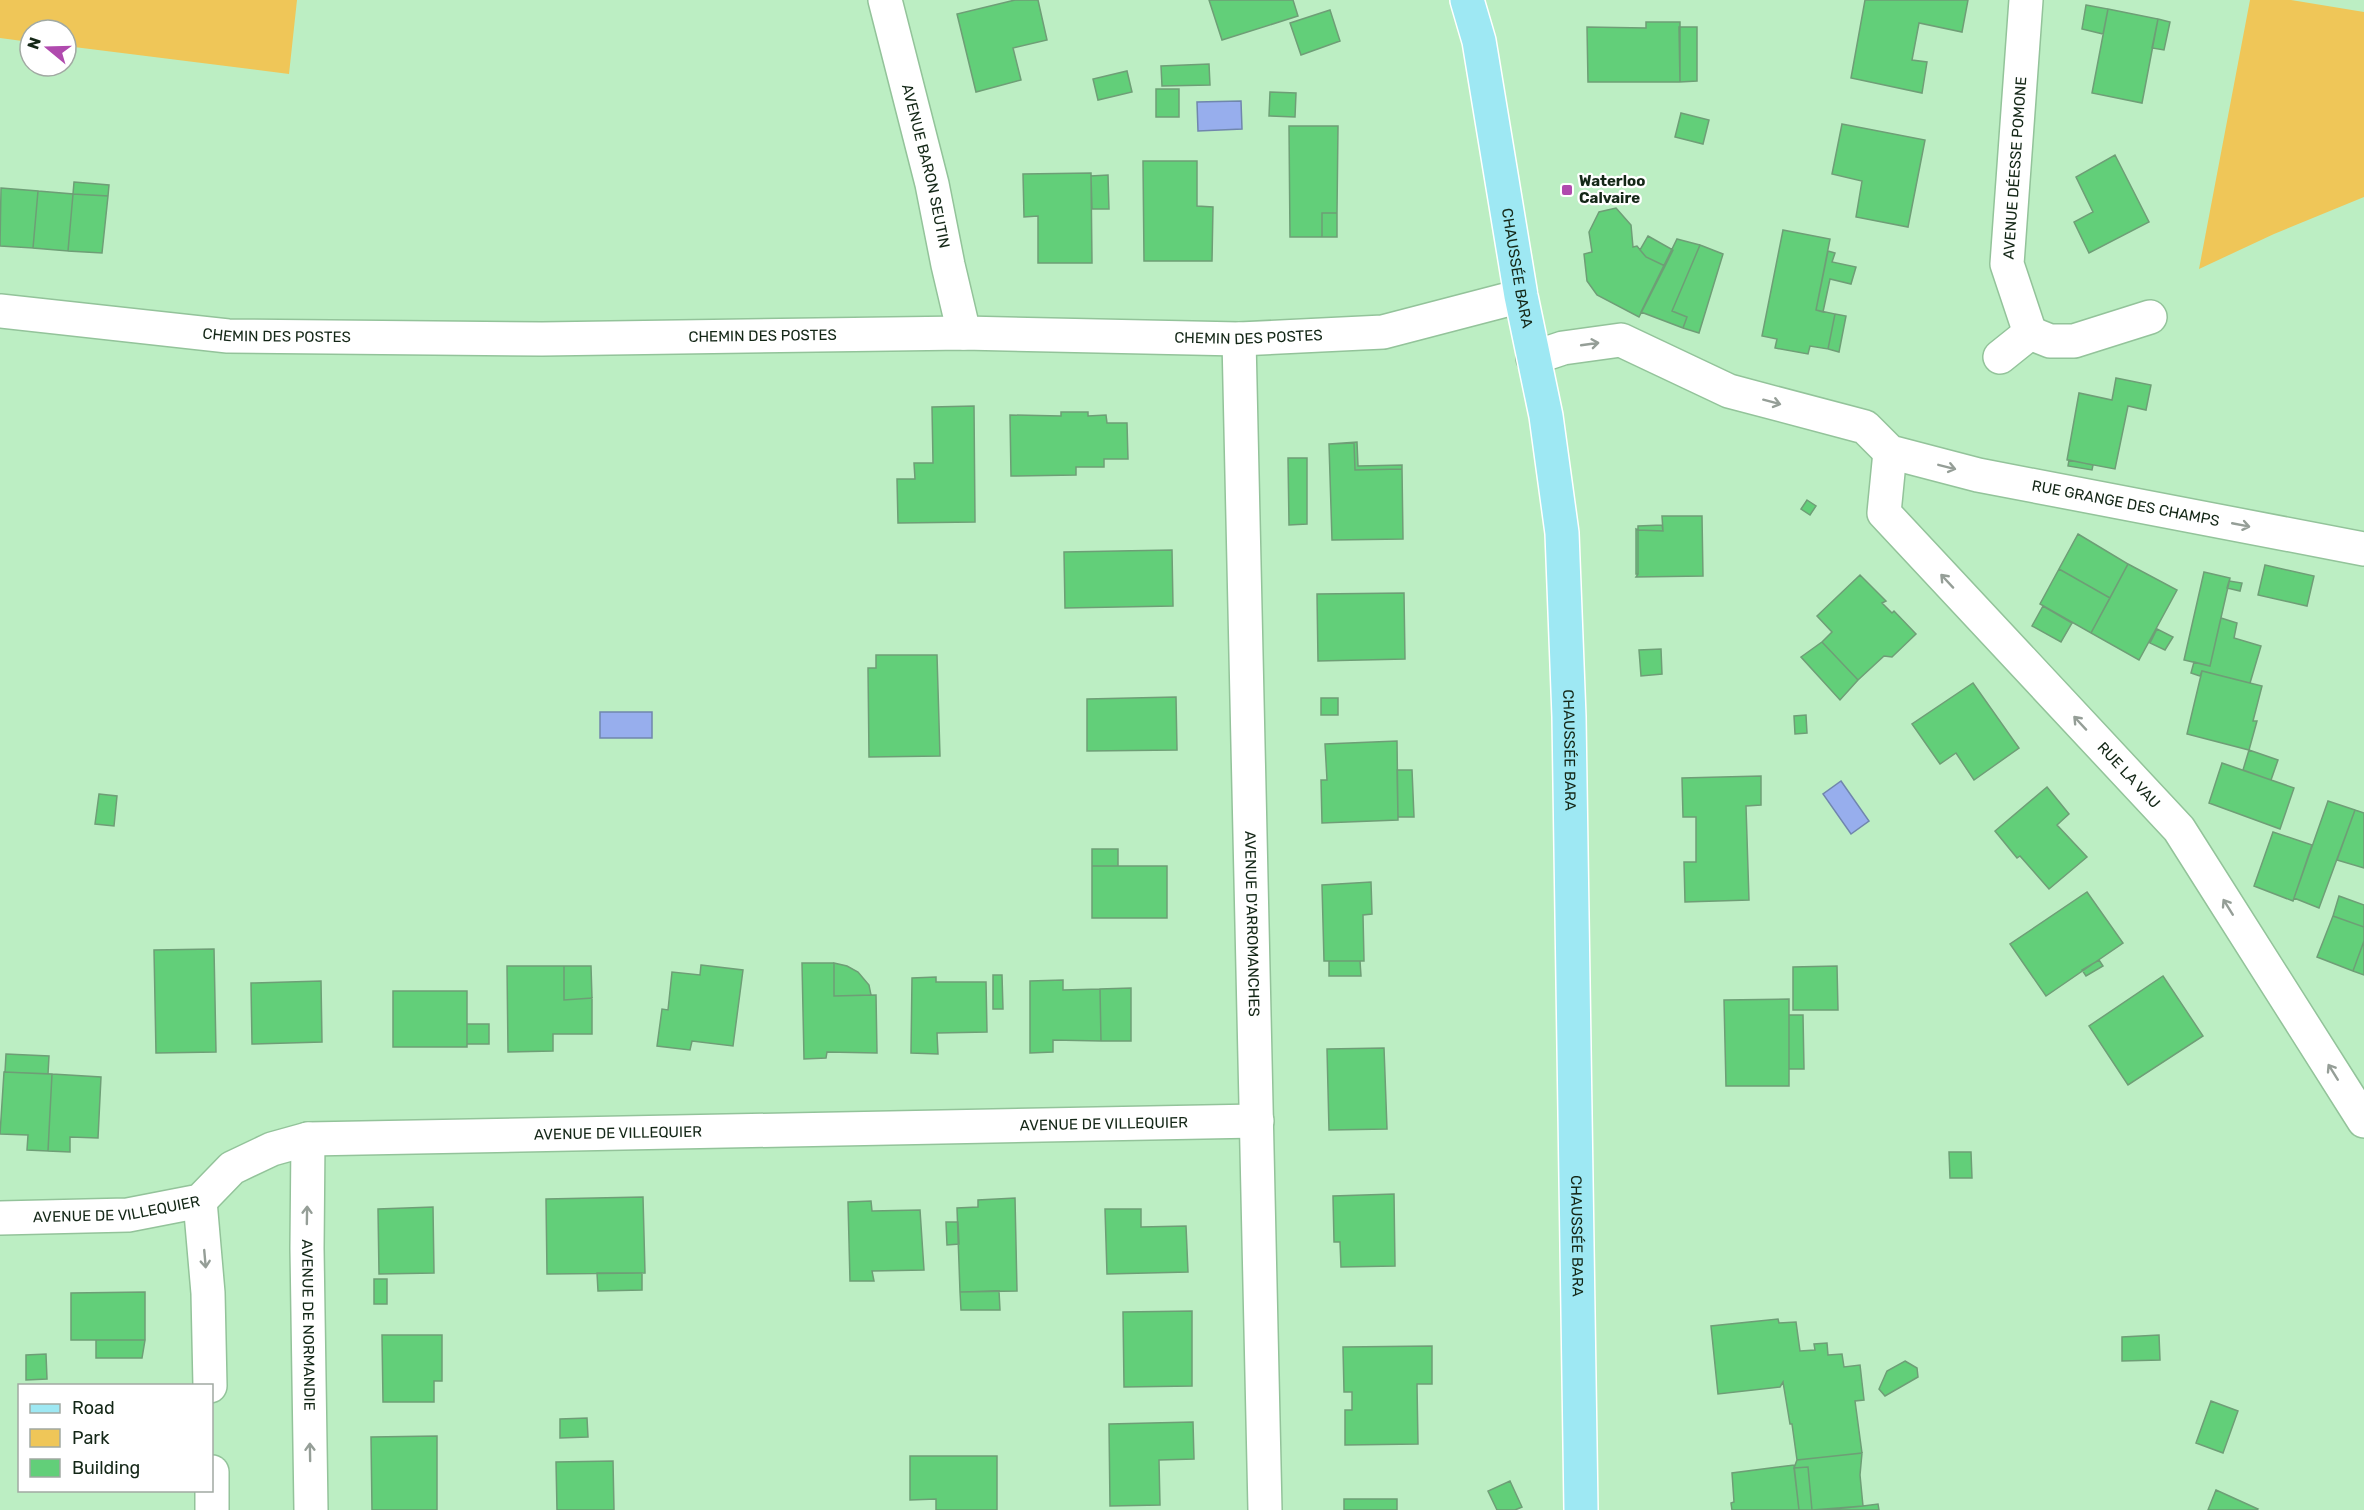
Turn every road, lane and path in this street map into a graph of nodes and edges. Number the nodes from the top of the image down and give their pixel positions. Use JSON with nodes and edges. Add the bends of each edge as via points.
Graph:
{"nodes":[{"id":1,"x":885,"y":0,"type":"edge"},
{"id":2,"x":1467,"y":0,"type":"edge"},
{"id":3,"x":2026,"y":0,"type":"edge"},
{"id":4,"x":1521,"y":296,"type":"junction"},
{"id":5,"x":0,"y":311,"type":"edge"},
{"id":6,"x":2150,"y":316,"type":"dead end"},
{"id":7,"x":964,"y":333,"type":"junction"},
{"id":8,"x":2030,"y":333,"type":"junction"},
{"id":9,"x":1239,"y":339,"type":"junction"},
{"id":10,"x":2000,"y":357,"type":"dead end"},
{"id":11,"x":1533,"y":358,"type":"junction"},
{"id":12,"x":1890,"y":452,"type":"junction"},
{"id":13,"x":2364,"y":549,"type":"edge"},
{"id":14,"x":1257,"y":1121,"type":"junction"},
{"id":15,"x":2364,"y":1121,"type":"edge"},
{"id":16,"x":308,"y":1139,"type":"junction"},
{"id":17,"x":200,"y":1201,"type":"junction"},
{"id":18,"x":0,"y":1218,"type":"edge"},
{"id":19,"x":210,"y":1384,"type":"edge"},
{"id":20,"x":212,"y":1492,"type":"edge"},
{"id":21,"x":212,"y":1510,"type":"edge"},
{"id":22,"x":311,"y":1510,"type":"edge"},
{"id":23,"x":1265,"y":1510,"type":"edge"},
{"id":24,"x":1581,"y":1510,"type":"edge"}],
"edges":[{"from":1,"to":7,"type":"street","name":"AVENUE BARON SEUTIN","via":[[932,184]]},
{"from":2,"to":4,"type":"main road","name":"CHAUSSÉE BARA","via":[[1479,41]]},
{"from":3,"to":8,"type":"street","name":"AVENUE DÉESSE POMONE","via":[[2007,264]]},
{"from":4,"to":9,"type":"street","name":"CHEMIN DES POSTES","via":[[1383,332]]},
{"from":4,"to":11,"type":"main road","name":"CHAUSSÉE BARA"},
{"from":5,"to":7,"type":"street","name":"CHEMIN DES POSTES","via":[[228,336],[542,339]]},
{"from":6,"to":8,"type":"street","via":[[2074,341],[2050,341]]},
{"from":7,"to":9,"type":"street","name":"CHEMIN DES POSTES"},
{"from":8,"to":10,"type":"street"},
{"from":9,"to":14,"type":"street","name":"AVENUE D'ARROMANCHES"},
{"from":11,"to":12,"type":"street","one_way":true,"via":[[1563,348],[1621,340],[1729,391],[1864,427]]},
{"from":11,"to":24,"type":"main road","name":"CHAUSSÉE BARA","via":[[1546,416],[1562,533],[1569,706]]},
{"from":12,"to":13,"type":"street","name":"RUE GRANGE DES CHAMPS","one_way":true,"via":[[1978,475]]},
{"from":15,"to":12,"type":"street","name":"RUE LA VAU","one_way":true,"via":[[2179,829],[1884,513]]},
{"from":14,"to":16,"type":"street","name":"AVENUE DE VILLEQUIER"},
{"from":14,"to":23,"type":"street","name":"AVENUE D'ARROMANCHES"},
{"from":16,"to":17,"type":"street","name":"AVENUE DE VILLEQUIER","via":[[272,1149],[232,1168]]},
{"from":22,"to":16,"type":"street","name":"AVENUE DE NORMANDIE","one_way":true},
{"from":17,"to":18,"type":"street","name":"AVENUE DE VILLEQUIER","via":[[128,1215]]},
{"from":17,"to":19,"type":"street","one_way":true},
{"from":20,"to":21,"type":"street"}]}
